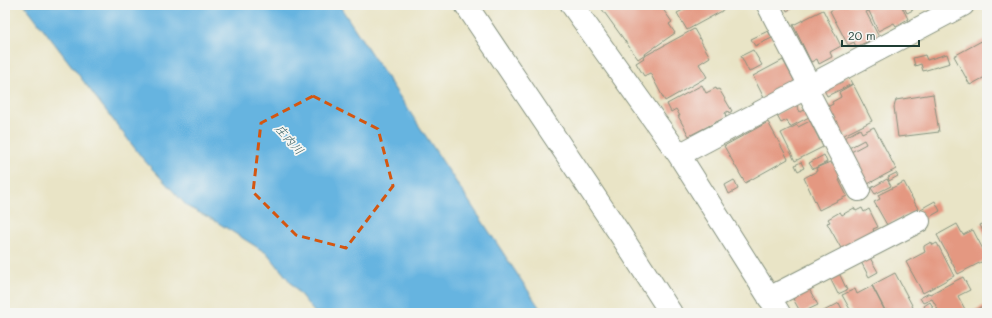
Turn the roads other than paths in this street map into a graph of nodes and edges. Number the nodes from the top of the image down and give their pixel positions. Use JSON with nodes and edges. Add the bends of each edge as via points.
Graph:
{"nodes":[{"id":1,"x":466,"y":5,"type":"edge"},
{"id":2,"x":572,"y":5,"type":"edge"},
{"id":3,"x":768,"y":5,"type":"edge"},
{"id":4,"x":963,"y":5,"type":"edge"},
{"id":5,"x":808,"y":87,"type":"junction"},
{"id":6,"x":679,"y":155,"type":"junction"},
{"id":7,"x":860,"y":190,"type":"dead end"},
{"id":8,"x":919,"y":221,"type":"dead end"},
{"id":9,"x":774,"y":306,"type":"edge"},
{"id":10,"x":671,"y":313,"type":"edge"}],
"edges":[{"from":1,"to":10,"type":"street"},
{"from":2,"to":6,"type":"street"},
{"from":3,"to":5,"type":"street"},
{"from":4,"to":5,"type":"street"},
{"from":5,"to":6,"type":"street"},
{"from":5,"to":7,"type":"street"},
{"from":6,"to":9,"type":"street"},
{"from":8,"to":9,"type":"street"}]}
